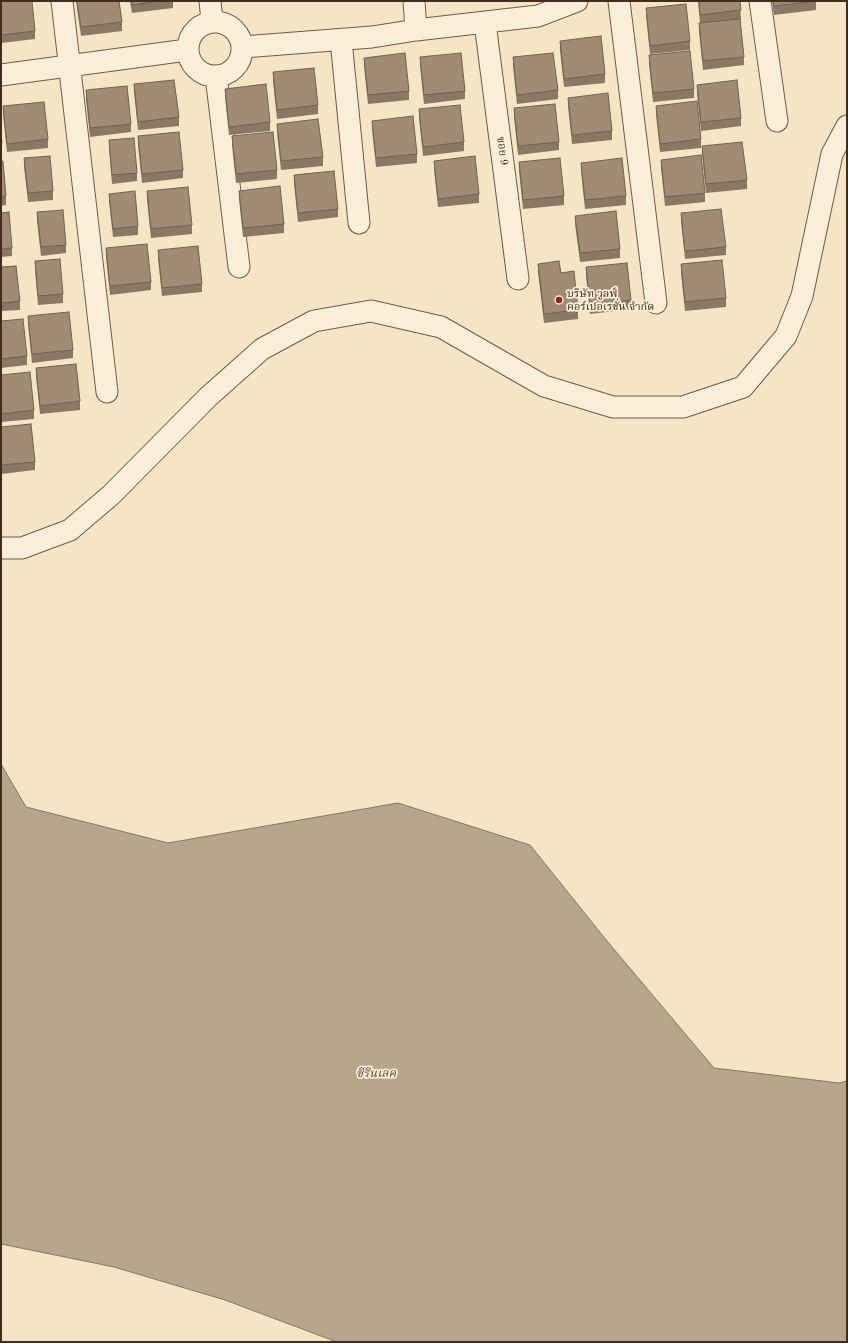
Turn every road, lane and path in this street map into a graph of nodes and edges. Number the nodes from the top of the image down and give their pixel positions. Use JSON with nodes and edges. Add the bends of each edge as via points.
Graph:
{"nodes":[{"id":1,"x":62,"y":1,"type":"edge"},
{"id":2,"x":414,"y":1,"type":"edge"},
{"id":3,"x":577,"y":1,"type":"edge"},
{"id":4,"x":619,"y":1,"type":"edge"},
{"id":5,"x":760,"y":1,"type":"edge"},
{"id":6,"x":211,"y":11,"type":"edge"},
{"id":7,"x":485,"y":23,"type":"junction"},
{"id":8,"x":416,"y":30,"type":"junction"},
{"id":9,"x":341,"y":40,"type":"junction"},
{"id":10,"x":242,"y":47,"type":"junction"},
{"id":11,"x":187,"y":50,"type":"junction"},
{"id":12,"x":69,"y":66,"type":"junction"},
{"id":13,"x":1,"y":75,"type":"edge"},
{"id":14,"x":216,"y":76,"type":"junction"},
{"id":15,"x":777,"y":121,"type":"dead end"},
{"id":16,"x":847,"y":126,"type":"edge"},
{"id":17,"x":359,"y":223,"type":"dead end"},
{"id":18,"x":239,"y":267,"type":"dead end"},
{"id":19,"x":518,"y":278,"type":"dead end"},
{"id":20,"x":656,"y":303,"type":"dead end"},
{"id":21,"x":107,"y":392,"type":"dead end"},
{"id":22,"x":1,"y":548,"type":"edge"}],
"edges":[{"from":1,"to":12,"type":"street"},
{"from":2,"to":8,"type":"street"},
{"from":3,"to":7,"type":"street","via":[[538,16]]},
{"from":4,"to":20,"type":"street"},
{"from":5,"to":15,"type":"street"},
{"from":6,"to":10,"type":"street","via":[[240,36]]},
{"from":6,"to":11,"type":"street","via":[[194,31]]},
{"from":7,"to":8,"type":"street"},
{"from":7,"to":19,"type":"street","name":"ซอย 9"},
{"from":8,"to":9,"type":"street"},
{"from":9,"to":10,"type":"street"},
{"from":9,"to":17,"type":"street"},
{"from":10,"to":14,"type":"street","via":[[241,58],[235,67],[227,74]]},
{"from":11,"to":12,"type":"street"},
{"from":11,"to":14,"type":"street","via":[[190,60],[197,69]]},
{"from":12,"to":13,"type":"street"},
{"from":12,"to":21,"type":"street"},
{"from":14,"to":18,"type":"street"},
{"from":16,"to":22,"type":"street","via":[[832,154],[802,296],[786,336],[743,387],[683,407],[613,407],[544,386],[441,327],[371,311],[314,321],[262,349],[208,397],[111,495],[70,530],[22,548]]}]}
